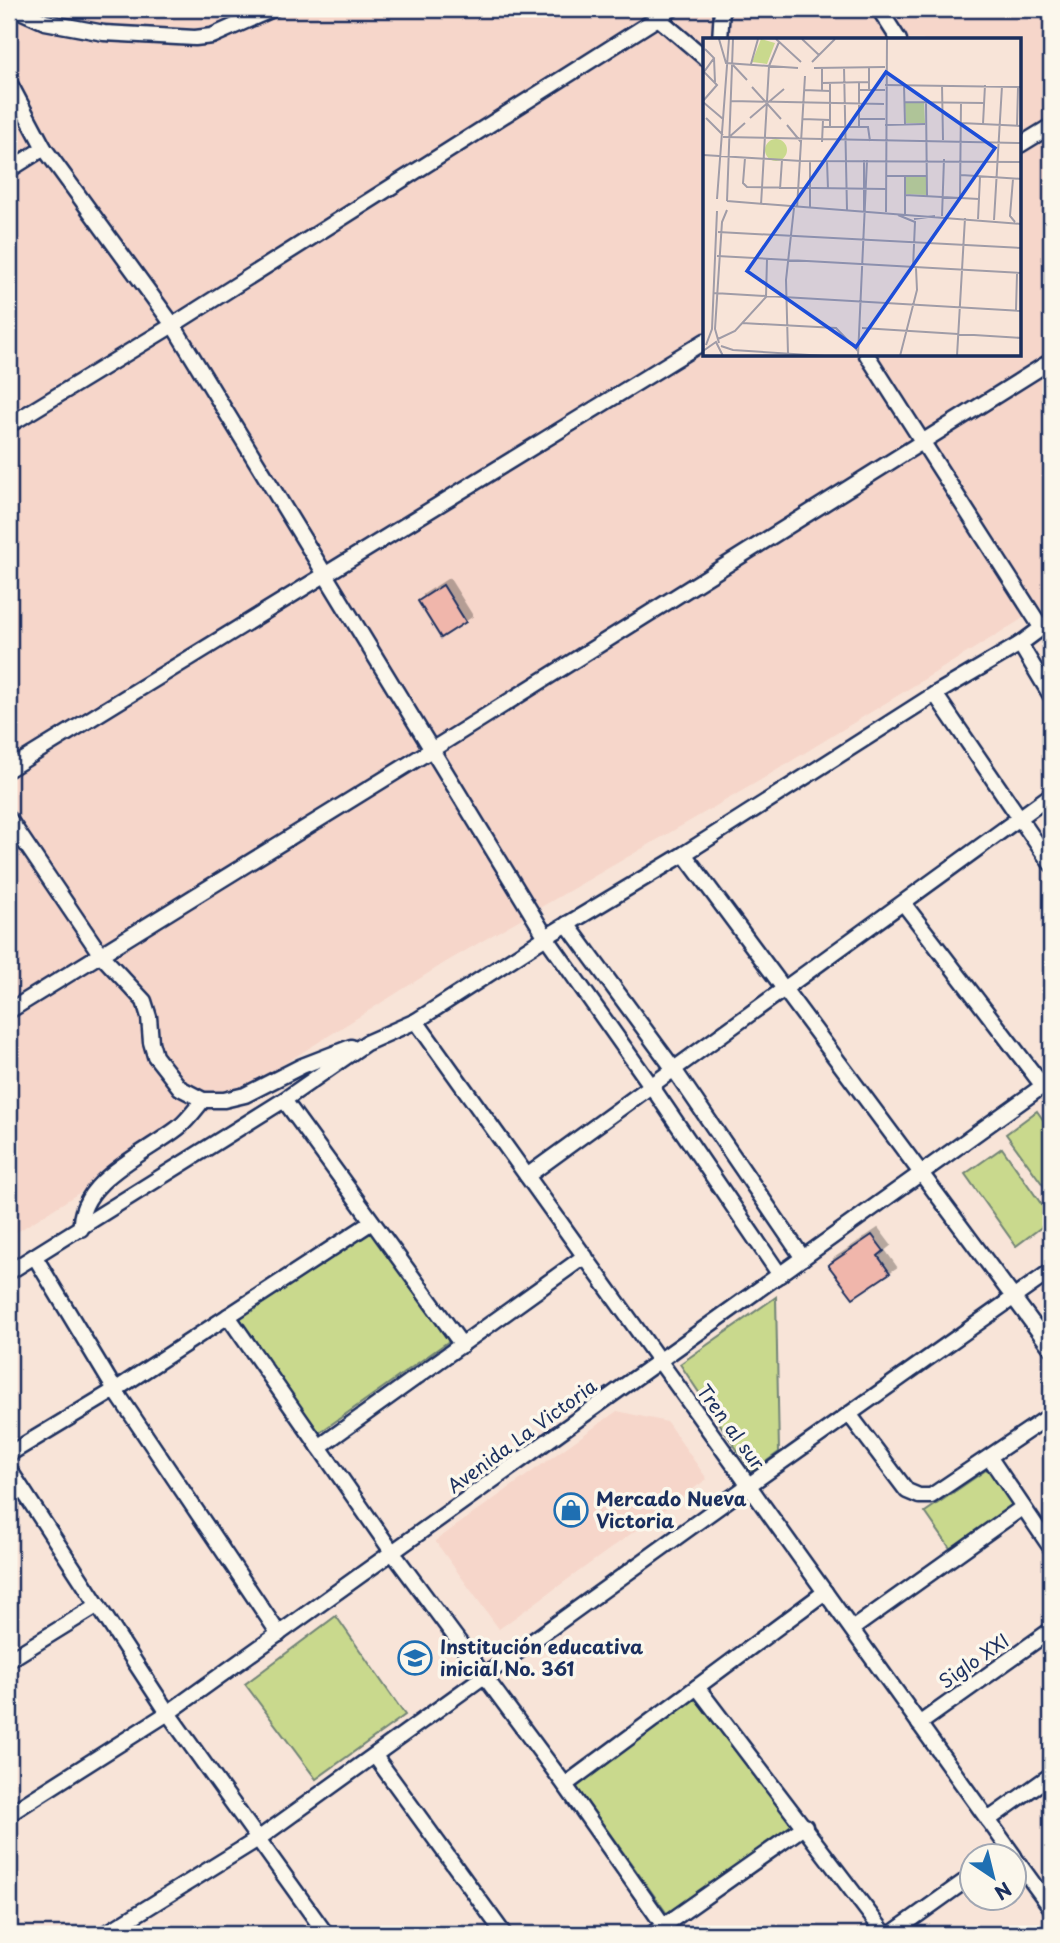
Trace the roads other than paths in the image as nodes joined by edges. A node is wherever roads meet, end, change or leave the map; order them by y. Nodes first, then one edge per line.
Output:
1 (16, 9) edge
2 (273, 9) edge
3 (672, 9) edge
4 (722, 9) edge
5 (880, 9) edge
6 (655, 13) edge
7 (720, 38) edge
8 (898, 38) edge
9 (703, 56) edge
10 (9, 82) edge
11 (1051, 125) edge
12 (1021, 144) edge
13 (44, 148) junction
14 (9, 170) edge
15 (173, 325) junction
16 (703, 342) edge
17 (868, 357) edge
18 (1051, 361) edge
19 (9, 425) edge
20 (922, 442) junction
21 (324, 576) junction
22 (1046, 624) edge
23 (1020, 644) junction
24 (935, 694) junction
25 (1051, 696) edge
26 (433, 749) junction
27 (9, 769) edge
28 (1051, 795) edge
29 (1018, 818) junction
30 (9, 819) edge
31 (684, 855) junction
32 (1051, 864) edge
33 (904, 904) junction
34 (567, 924) junction
35 (546, 937) junction
36 (101, 955) junction
37 (784, 989) junction
38 (9, 1011) edge
39 (416, 1021) junction
40 (366, 1043) junction
41 (673, 1068) junction
42 (1047, 1083) edge
43 (650, 1084) junction
44 (204, 1100) junction
45 (284, 1100) junction
46 (920, 1172) junction
47 (527, 1176) junction
48 (372, 1222) junction
49 (81, 1229) junction
50 (35, 1256) junction
51 (585, 1256) junction
52 (803, 1258) junction
53 (1051, 1271) edge
54 (9, 1272) edge
55 (780, 1275) junction
56 (1015, 1297) junction
57 (228, 1316) junction
58 (462, 1345) junction
59 (1051, 1348) edge
60 (660, 1361) junction
61 (115, 1390) junction
62 (849, 1414) junction
63 (1051, 1415) edge
64 (319, 1447) junction
65 (9, 1454) edge
66 (990, 1458) junction
67 (9, 1469) edge
68 (749, 1485) junction
69 (1023, 1507) junction
70 (1051, 1548) edge
71 (393, 1553) junction
72 (825, 1592) junction
73 (98, 1605) junction
74 (852, 1629) junction
75 (1051, 1630) edge
76 (279, 1634) junction
77 (9, 1660) edge
78 (484, 1677) junction
79 (697, 1687) junction
80 (168, 1713) junction
81 (919, 1724) junction
82 (375, 1756) junction
83 (1051, 1775) edge
84 (565, 1785) junction
85 (9, 1814) edge
86 (988, 1819) junction
87 (805, 1826) junction
88 (258, 1839) junction
89 (1002, 1842) edge
90 (1028, 1878) edge
91 (958, 1885) edge
92 (1051, 1908) edge
93 (658, 1930) edge
94 (105, 1934) edge
95 (326, 1934) edge
96 (505, 1934) edge
97 (885, 1934) edge
98 (891, 1934) edge

1 - 2 street
3 - 6 street
4 - 7 street
5 - 8 street
6 - 9 street
6 - 15 street
10 - 13 street
11 - 12 street
13 - 14 street
13 - 15 street
15 - 19 street
15 - 21 street
16 - 21 street
17 - 20 street
18 - 20 street
20 - 22 street
20 - 26 street
21 - 26 street
21 - 27 street
22 - 23 street
23 - 24 street
23 - 25 street
24 - 29 street
24 - 31 street
26 - 35 street
26 - 36 street
28 - 29 street
29 - 32 street
29 - 33 street
30 - 36 street
31 - 34 street
31 - 37 street
33 - 37 street
33 - 42 street
34 - 35 street
34 - 41 street
35 - 39 street
35 - 43 street
36 - 38 street
36 - 44 street
37 - 41 street
37 - 46 street
39 - 40 street
39 - 47 street, Tren al sur
40 - 44 street
40 - 45 street
41 - 43 street
41 - 52 street
42 - 46 street, Avenida La Victoria
43 - 47 street
43 - 55 street
44 - 49 street
45 - 48 street
45 - 49 street
46 - 52 street, Avenida La Victoria
46 - 56 street
47 - 51 street, Tren al sur
48 - 57 street
48 - 58 street
49 - 50 street
50 - 54 street
50 - 61 street
51 - 58 street
51 - 60 street, Tren al sur
52 - 55 street, Avenida La Victoria
53 - 56 street
55 - 60 street, Avenida La Victoria
56 - 59 street
56 - 62 street
57 - 61 street
57 - 64 street
58 - 64 street
60 - 68 street, Tren al sur
60 - 71 street, Avenida La Victoria
61 - 65 street
61 - 76 street
62 - 66 street
62 - 68 street
63 - 66 street
64 - 71 street
66 - 69 street
67 - 73 street
68 - 72 street, Tren al sur
68 - 78 street
69 - 70 street
69 - 74 street
71 - 76 street, Avenida La Victoria
71 - 78 street
72 - 74 street, Tren al sur
72 - 79 street
73 - 77 street
73 - 80 street
74 - 81 street, Tren al sur
75 - 81 street, Siglo XXI
76 - 80 street, Avenida La Victoria
78 - 82 street
78 - 84 street
79 - 84 street
79 - 87 street
80 - 85 street, Avenida La Victoria
80 - 88 street
81 - 86 street, Tren al sur
82 - 88 street
82 - 96 street
83 - 86 street
84 - 93 street
86 - 89 street, Tren al sur
87 - 93 street
87 - 97 street
88 - 94 street
88 - 95 street
90 - 92 street, Tren al sur
91 - 98 street

